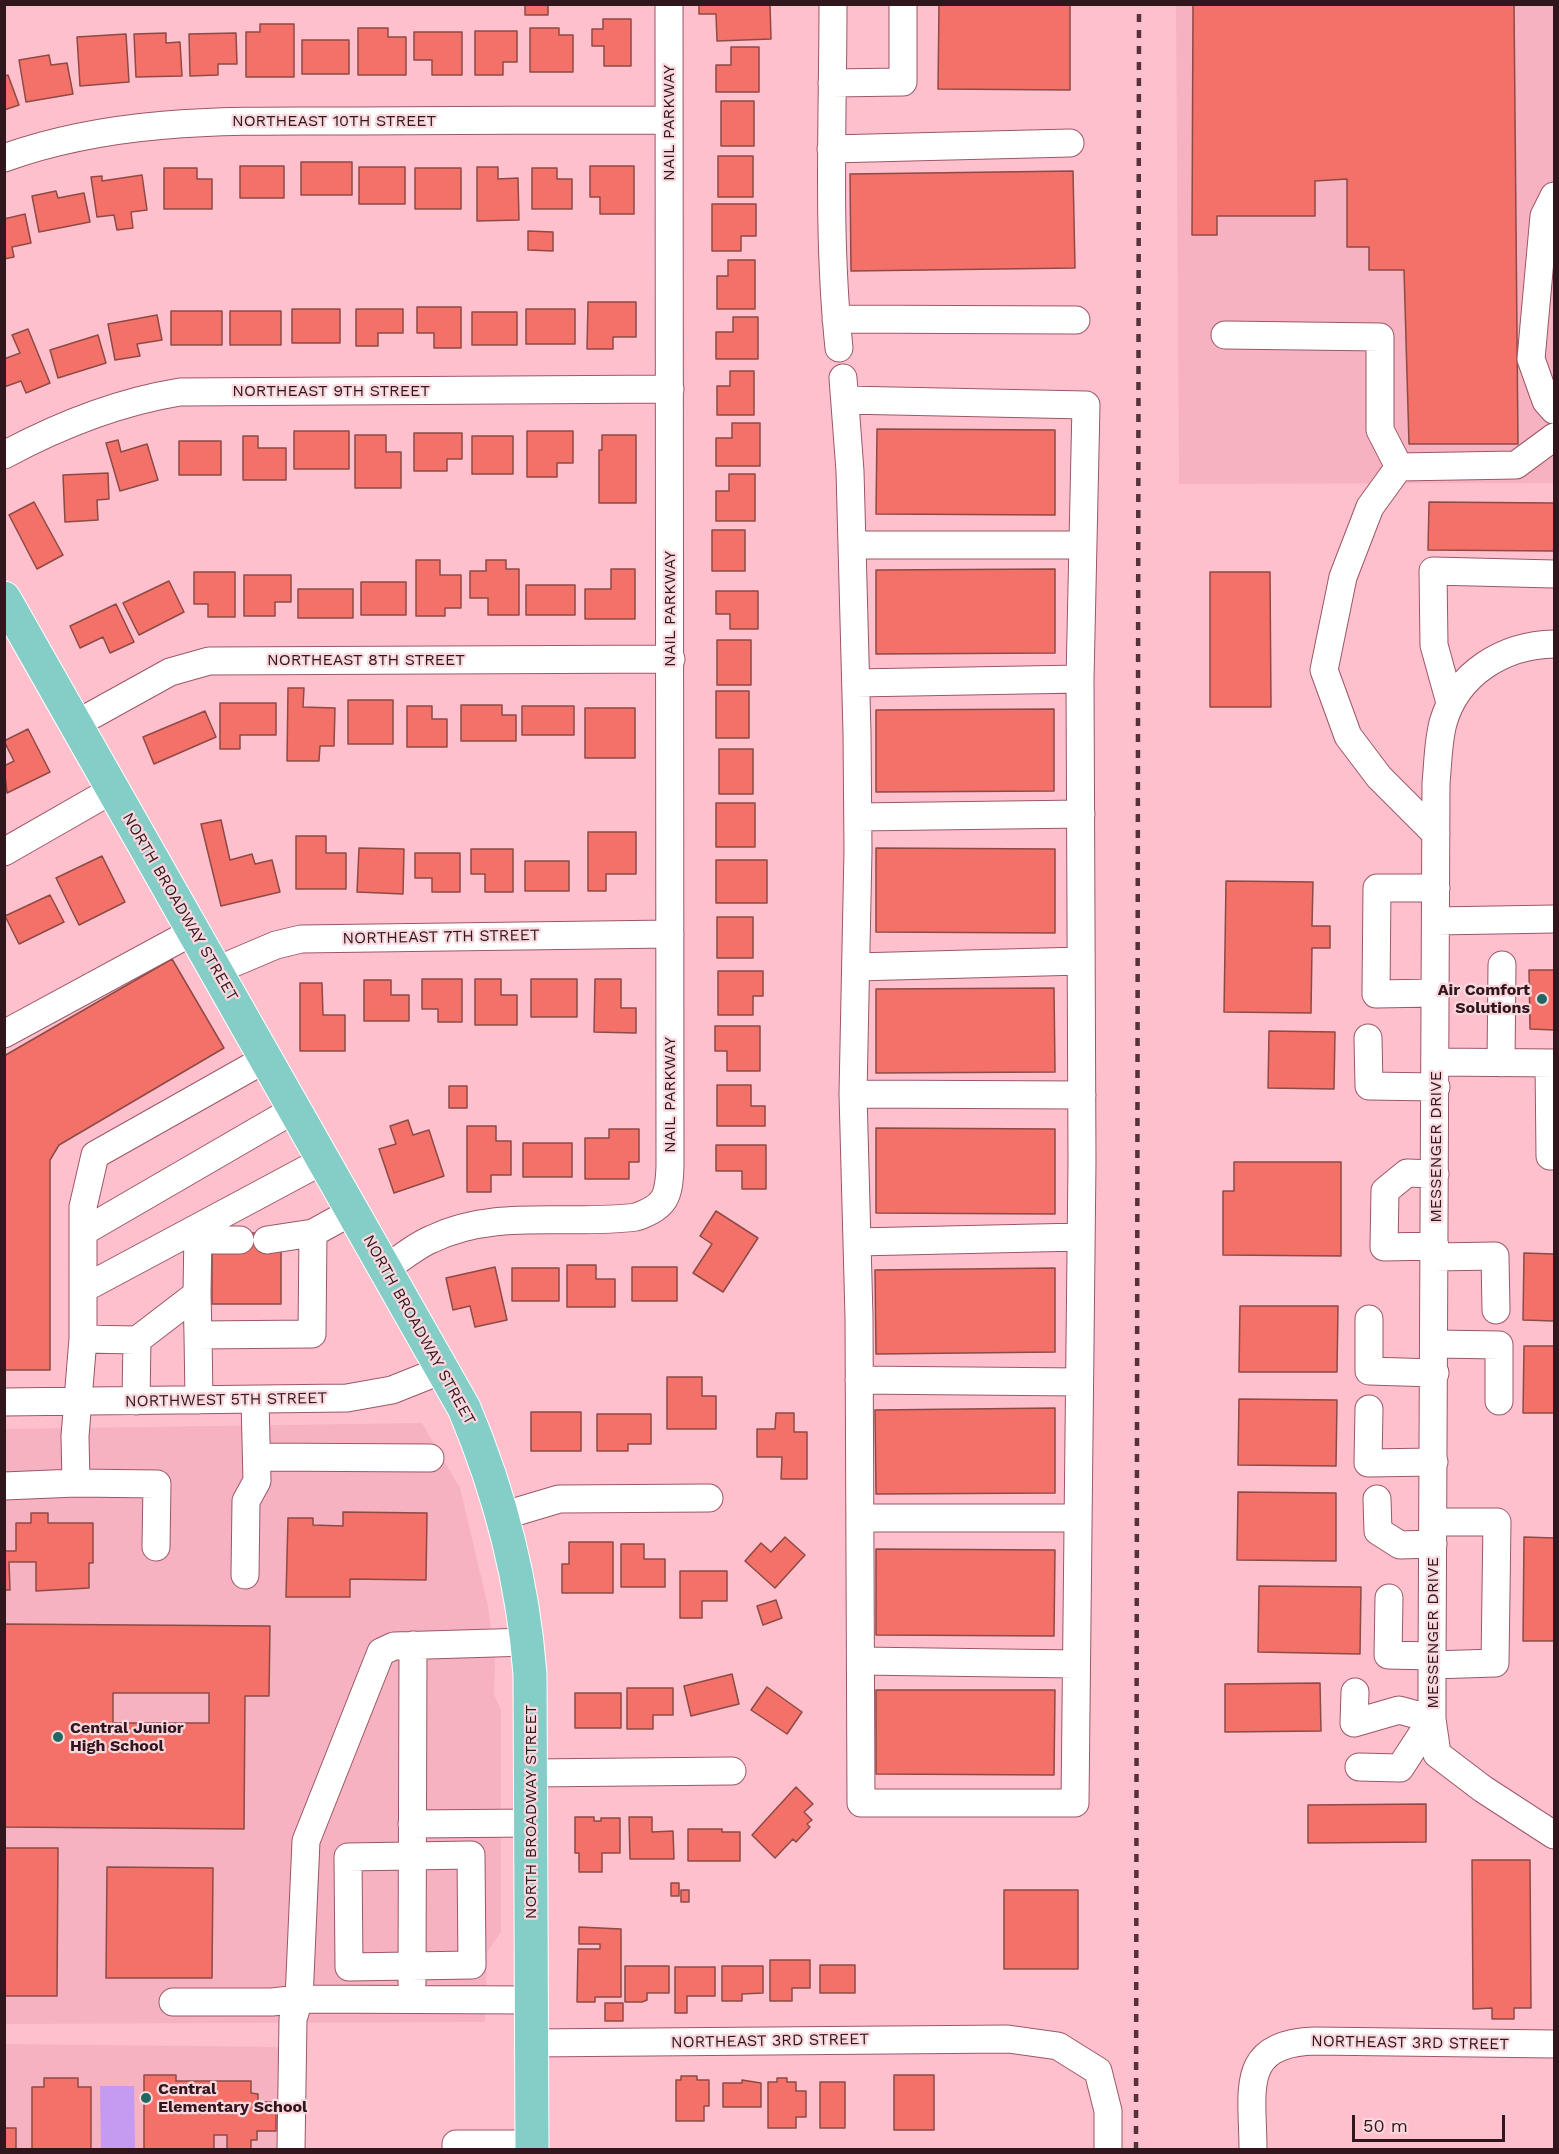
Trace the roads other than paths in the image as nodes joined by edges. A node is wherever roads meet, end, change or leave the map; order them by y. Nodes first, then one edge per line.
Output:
1 (669, 4) edge
2 (833, 4) edge
3 (903, 4) edge
4 (832, 83) junction
5 (668, 120) junction
6 (1070, 143) dead end
7 (831, 149) junction
8 (4, 158) edge
9 (1554, 196) edge
10 (836, 319) junction
11 (1076, 320) dead end
12 (1225, 335) dead end
13 (839, 348) dead end
14 (670, 390) junction
15 (1554, 410) edge
16 (1554, 437) edge
17 (4, 455) edge
18 (1399, 467) junction
19 (853, 545) junction
20 (1083, 545) junction
21 (1554, 574) edge
22 (4, 598) edge
23 (1554, 644) edge
24 (670, 659) junction
25 (1080, 679) junction
26 (856, 683) junction
27 (1450, 703) junction
28 (76, 724) junction
29 (114, 789) junction
30 (1081, 814) junction
31 (858, 817) junction
32 (1436, 834) junction
33 (4, 852) edge
34 (1436, 888) junction
35 (1554, 919) edge
36 (1436, 921) junction
37 (194, 931) junction
38 (670, 934) junction
39 (1082, 962) junction
40 (1502, 965) dead end
41 (856, 967) junction
42 (217, 970) junction
43 (1436, 993) junction
44 (4, 1034) edge
45 (1368, 1038) dead end
46 (267, 1058) junction
47 (1501, 1063) junction
48 (1552, 1063) edge
49 (1436, 1075) junction
50 (853, 1094) junction
51 (1082, 1095) junction
52 (295, 1109) junction
53 (1554, 1156) edge
54 (324, 1160) junction
55 (1436, 1174) junction
56 (353, 1211) junction
57 (83, 1232) junction
58 (313, 1233) junction
59 (198, 1235) junction
60 (1081, 1237) junction
61 (240, 1240) dead end
62 (267, 1240) dead end
63 (857, 1242) junction
64 (1436, 1251) junction
65 (386, 1269) junction
66 (83, 1289) junction
67 (197, 1294) junction
68 (1496, 1310) dead end
69 (1370, 1319) dead end
70 (198, 1335) junction
71 (83, 1339) junction
72 (137, 1340) junction
73 (1435, 1344) junction
74 (442, 1370) junction
75 (1435, 1373) junction
76 (860, 1380) junction
77 (1079, 1382) junction
78 (199, 1400) junction
79 (255, 1400) junction
80 (80, 1401) junction
81 (136, 1401) junction
82 (1499, 1401) dead end
83 (4, 1402) edge
84 (1370, 1409) dead end
85 (256, 1457) junction
86 (430, 1458) dead end
87 (1434, 1462) junction
88 (76, 1483) junction
89 (4, 1486) edge
90 (709, 1498) dead end
91 (1377, 1499) dead end
92 (502, 1516) junction
93 (860, 1518) junction
94 (1078, 1518) junction
95 (1433, 1533) junction
96 (156, 1547) dead end
97 (245, 1575) dead end
98 (1389, 1598) dead end
99 (528, 1642) junction
100 (413, 1645) junction
101 (1432, 1660) junction
102 (861, 1661) junction
103 (1076, 1664) junction
104 (1355, 1692) dead end
105 (1432, 1719) junction
106 (1359, 1767) dead end
107 (732, 1771) dead end
108 (532, 1773) junction
109 (532, 1823) junction
110 (412, 1824) junction
111 (1554, 1835) edge
112 (412, 1856) junction
113 (412, 1966) junction
114 (299, 1999) junction
115 (412, 1999) junction
116 (532, 2000) junction
117 (173, 2002) dead end
118 (531, 2043) junction
119 (1554, 2044) edge
120 (456, 2147) edge
121 (532, 2147) edge
122 (291, 2150) edge
123 (1108, 2150) edge
124 (1253, 2150) edge

1 - 5 street, NAIL PARKWAY
2 - 4 street
3 - 4 street
4 - 7 street
5 - 8 street, NORTHEAST 10TH STREET
5 - 14 street, NAIL PARKWAY
6 - 7 street
7 - 10 street
9 - 15 street
10 - 11 street
10 - 13 street
12 - 18 street
14 - 17 street, NORTHEAST 9TH STREET
14 - 24 street, NAIL PARKWAY
16 - 18 street
18 - 32 street
19 - 20 street
19 - 20 street
19 - 26 street
20 - 25 street
21 - 27 street
22 - 28 main road, NORTH BROADWAY STREET
23 - 27 street, MESSENGER DRIVE
24 - 28 street, NORTHEAST 8TH STREET
24 - 38 street, NAIL PARKWAY
25 - 26 street
25 - 30 street
26 - 31 street
27 - 32 street, MESSENGER DRIVE
28 - 29 main road, NORTH BROADWAY STREET
29 - 33 street
29 - 37 main road, NORTH BROADWAY STREET
30 - 31 street
30 - 39 street
31 - 41 street
32 - 34 street, MESSENGER DRIVE
34 - 36 street, MESSENGER DRIVE
34 - 43 street
35 - 36 street
36 - 43 street, MESSENGER DRIVE
37 - 42 main road, NORTH BROADWAY STREET
37 - 44 street
38 - 42 street, NORTHEAST 7TH STREET
38 - 65 street, NAIL PARKWAY
39 - 41 street
39 - 51 street
40 - 47 street
41 - 50 street
42 - 46 main road, NORTH BROADWAY STREET
43 - 49 street, MESSENGER DRIVE
45 - 49 street
46 - 52 main road, NORTH BROADWAY STREET
46 - 57 street
47 - 48 street
47 - 49 street
48 - 53 street
49 - 55 street, MESSENGER DRIVE
50 - 51 street
50 - 63 street
51 - 60 street
52 - 54 main road, NORTH BROADWAY STREET
52 - 57 street
54 - 56 main road, NORTH BROADWAY STREET
54 - 59 street
55 - 64 street, MESSENGER DRIVE
55 - 64 street
56 - 58 street
56 - 65 main road, NORTH BROADWAY STREET
57 - 66 street
58 - 62 street
58 - 70 street
59 - 61 street
59 - 66 street
59 - 67 street
60 - 63 street
60 - 77 street
63 - 76 street
64 - 68 street
64 - 73 street, MESSENGER DRIVE
65 - 74 main road, NORTH BROADWAY STREET
66 - 71 street
67 - 70 street
67 - 72 street
69 - 75 street
70 - 78 street
71 - 72 street
71 - 80 street
72 - 81 street
73 - 75 street, MESSENGER DRIVE
73 - 82 street
74 - 79 street, NORTHWEST 5TH STREET
74 - 92 main road, NORTH BROADWAY STREET
75 - 87 street, MESSENGER DRIVE
76 - 77 street
76 - 93 street
77 - 94 street
78 - 79 street, NORTHWEST 5TH STREET
78 - 81 street, NORTHWEST 5TH STREET
79 - 85 street
80 - 81 street, NORTHWEST 5TH STREET
80 - 83 street, NORTHWEST 5TH STREET
80 - 88 street
84 - 87 street
85 - 86 street
85 - 97 street
87 - 95 street, MESSENGER DRIVE
88 - 89 street
88 - 96 street
90 - 92 street
91 - 95 street
92 - 99 main road, NORTH BROADWAY STREET
93 - 94 street
93 - 102 street
94 - 103 street
95 - 101 street, MESSENGER DRIVE
95 - 101 street
98 - 101 street
99 - 100 street
99 - 108 main road, NORTH BROADWAY STREET
100 - 110 street
100 - 114 street
101 - 105 street, MESSENGER DRIVE
102 - 103 street
102 - 103 street
104 - 105 street
105 - 106 street
105 - 111 street, MESSENGER DRIVE
107 - 108 street
108 - 109 main road, NORTH BROADWAY STREET
109 - 110 street
109 - 116 main road, NORTH BROADWAY STREET
110 - 112 street
112 - 113 street
112 - 113 street
112 - 113 street
113 - 115 street
114 - 115 street
114 - 117 street
114 - 122 street
115 - 116 street
116 - 118 main road, NORTH BROADWAY STREET
118 - 121 main road, NORTH BROADWAY STREET
118 - 123 street, NORTHEAST 3RD STREET
119 - 124 street, NORTHEAST 3RD STREET
120 - 121 street

